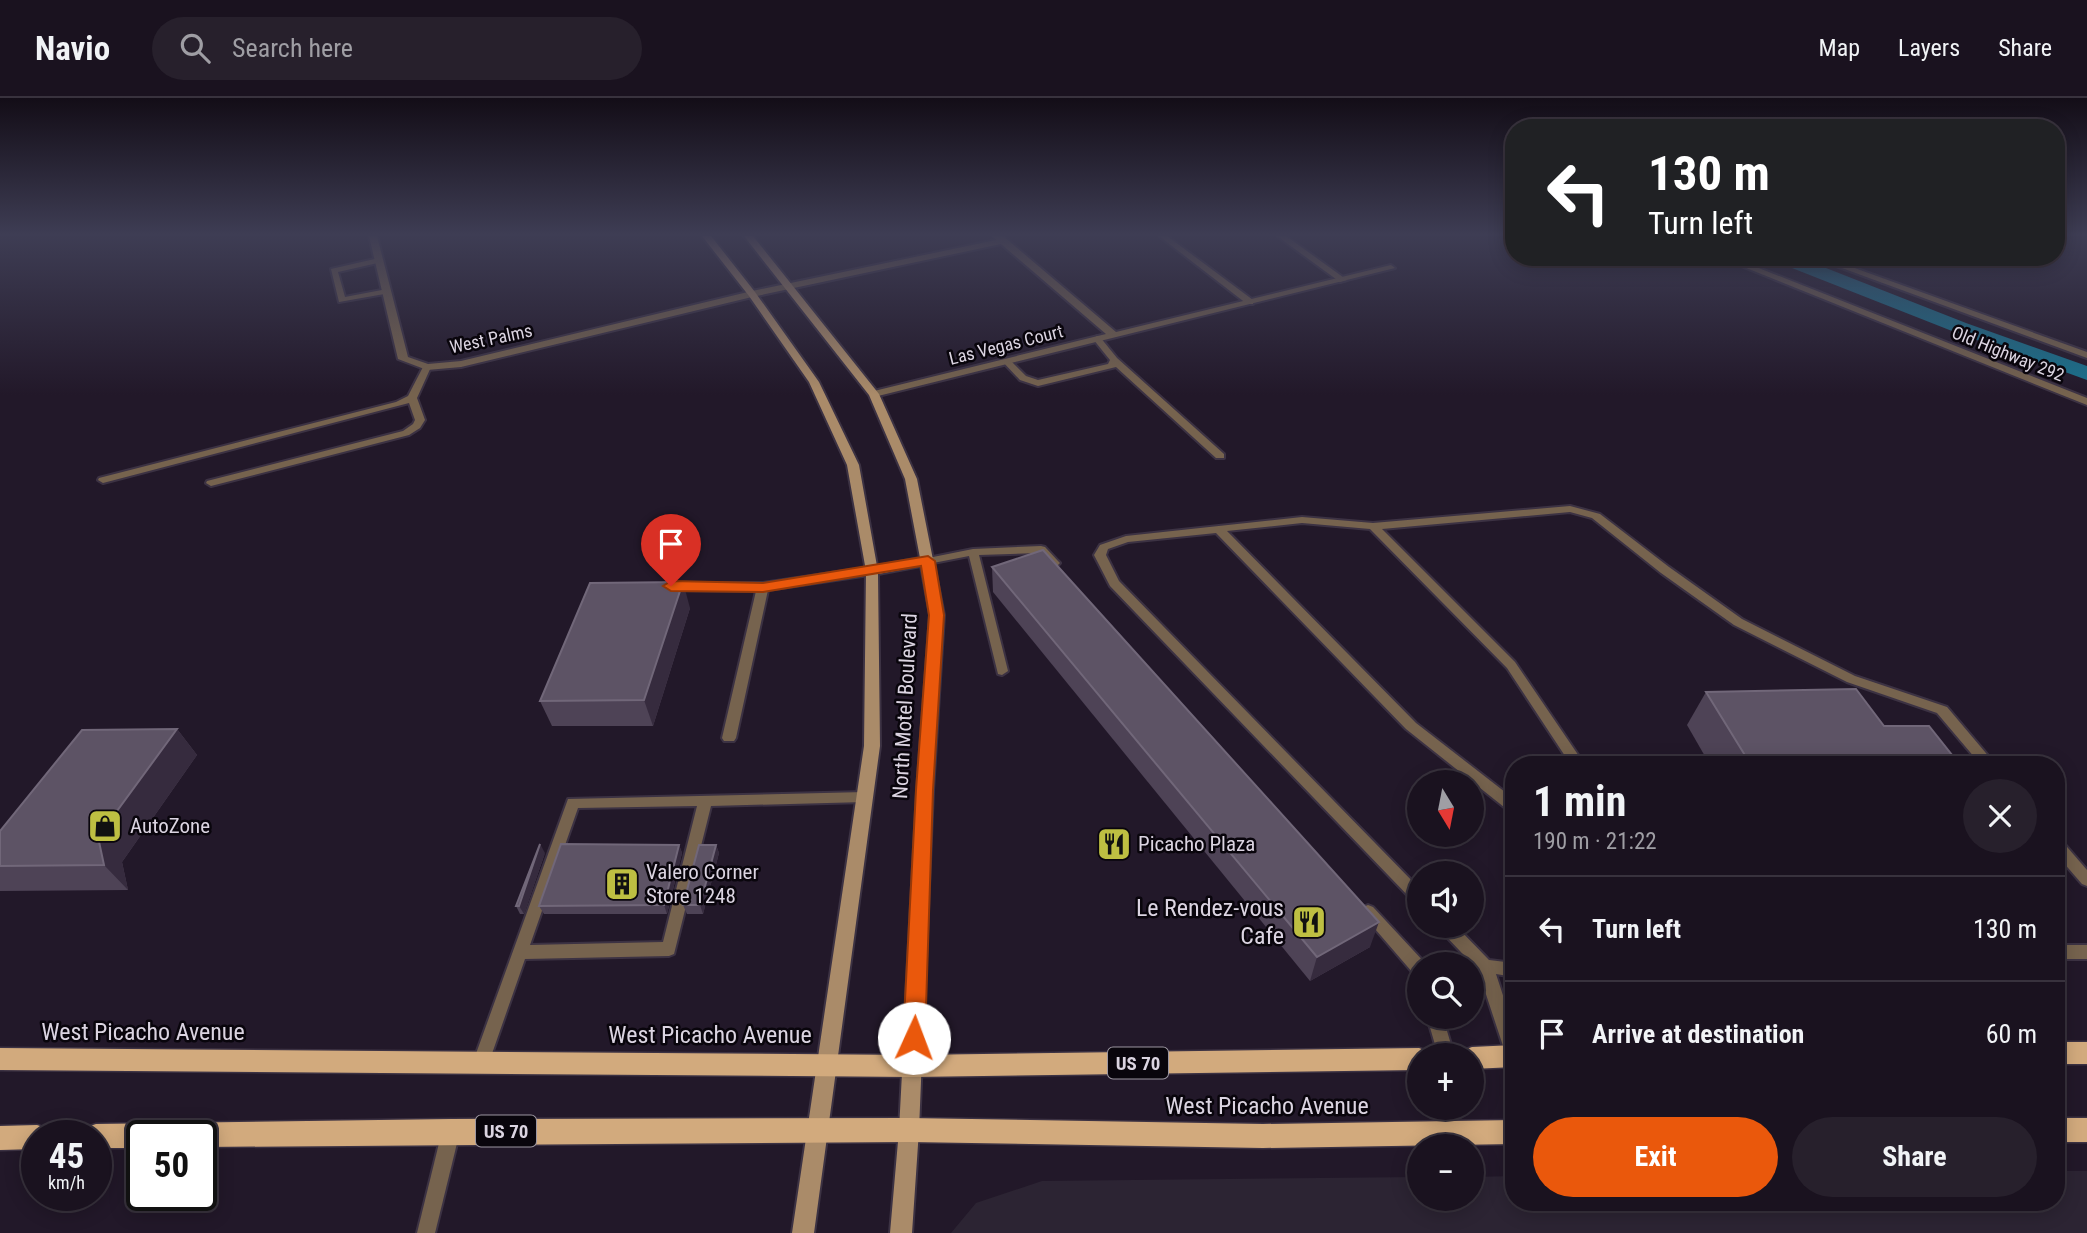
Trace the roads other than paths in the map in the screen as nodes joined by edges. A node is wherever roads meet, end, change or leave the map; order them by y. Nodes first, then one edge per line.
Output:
1 (339, 289) edge
2 (748, 289) edge
3 (776, 289) edge
4 (792, 289) edge
5 (1059, 289) edge
6 (1233, 289) edge
7 (1305, 289) edge
8 (1803, 289) edge
9 (1904, 289) edge
10 (387, 291) joint
11 (752, 294) junction
12 (1250, 302) junction
13 (1113, 335) junction
14 (1097, 339) junction
15 (2087, 355) edge
16 (1114, 360) junction
17 (1006, 361) junction
18 (427, 367) junction
19 (874, 394) junction
20 (412, 398) junction
21 (2087, 402) edge
22 (1220, 456) dead end
23 (103, 480) dead end
24 (211, 484) dead end
25 (1373, 526) junction
26 (1220, 530) junction
27 (973, 552) junction
28 (928, 561) junction
29 (873, 570) junction
30 (1060, 570) edge
31 (660, 586) edge
32 (763, 587) junction
33 (1002, 671) dead end
34 (729, 738) dead end
35 (1572, 756) edge
36 (1981, 756) edge
37 (865, 797) junction
38 (705, 800) junction
39 (1505, 800) edge
40 (2065, 854) edge
41 (2087, 880) edge
42 (1407, 886) edge
43 (1355, 897) edge
44 (1458, 938) edge
45 (520, 952) junction
46 (2065, 952) edge
47 (2087, 952) edge
48 (1407, 955) edge
49 (1485, 966) junction
50 (1505, 969) edge
51 (1505, 1028) edge
52 (2065, 1053) edge
53 (2087, 1053) edge
54 (1505, 1056) edge
55 (1484, 1057) edge
56 (0, 1059) edge
57 (1407, 1059) edge
58 (481, 1062) junction
59 (828, 1063) junction
60 (913, 1066) junction
61 (909, 1130) junction
62 (2065, 1130) edge
63 (2087, 1130) edge
64 (451, 1131) junction
65 (817, 1132) junction
66 (1505, 1132) edge
67 (112, 1136) edge
68 (21, 1137) edge
69 (0, 1138) edge
70 (426, 1233) edge
71 (803, 1233) edge
72 (901, 1233) edge

1 - 10 lane
2 - 11 main road, North Motel Boulevard
3 - 11 street, West Palms
4 - 19 main road, North Motel Boulevard
5 - 13 street
6 - 12 lane
7 - 12 street, Las Vegas Court
8 - 21 street, Old Highway 292
9 - 15 lane
10 - 18 street, West Palms
11 - 18 street, West Palms
11 - 29 main road, North Motel Boulevard
12 - 13 street, Las Vegas Court
13 - 14 street, Las Vegas Court
14 - 16 lane
14 - 17 street, Las Vegas Court
16 - 17 lane
16 - 22 lane
17 - 19 street, Las Vegas Court
18 - 20 lane
19 - 28 main road, North Motel Boulevard
20 - 23 lane
20 - 24 lane
25 - 26 lane
25 - 35 lane
25 - 36 lane
26 - 39 lane
26 - 42 lane
27 - 28 lane
27 - 30 lane
27 - 33 lane
28 - 29 main road
28 - 60 main road, North Motel Boulevard
29 - 32 lane
29 - 37 main road, North Motel Boulevard
31 - 32 lane
32 - 34 lane
37 - 38 lane
37 - 59 main road, North Motel Boulevard
38 - 45 lane
38 - 45 lane
40 - 41 lane
43 - 48 lane
44 - 49 lane
45 - 58 lane
46 - 47 lane
49 - 50 lane
49 - 51 lane
52 - 53 main road
54 - 55 main road
56 - 58 main road, West Picacho Avenue / US 70
57 - 60 main road, West Picacho Avenue / US 70
58 - 59 main road, West Picacho Avenue / US 70
59 - 60 main road, West Picacho Avenue / US 70
59 - 65 main road, North Motel Boulevard
60 - 61 main road, North Motel Boulevard
61 - 65 main road, West Picacho Avenue / US 70
61 - 66 main road, West Picacho Avenue / US 70
61 - 72 main road, North Motel Boulevard
62 - 63 main road
64 - 65 main road, West Picacho Avenue / US 70
64 - 67 main road, West Picacho Avenue / US 70
64 - 70 lane
65 - 71 main road, North Motel Boulevard
68 - 69 main road

